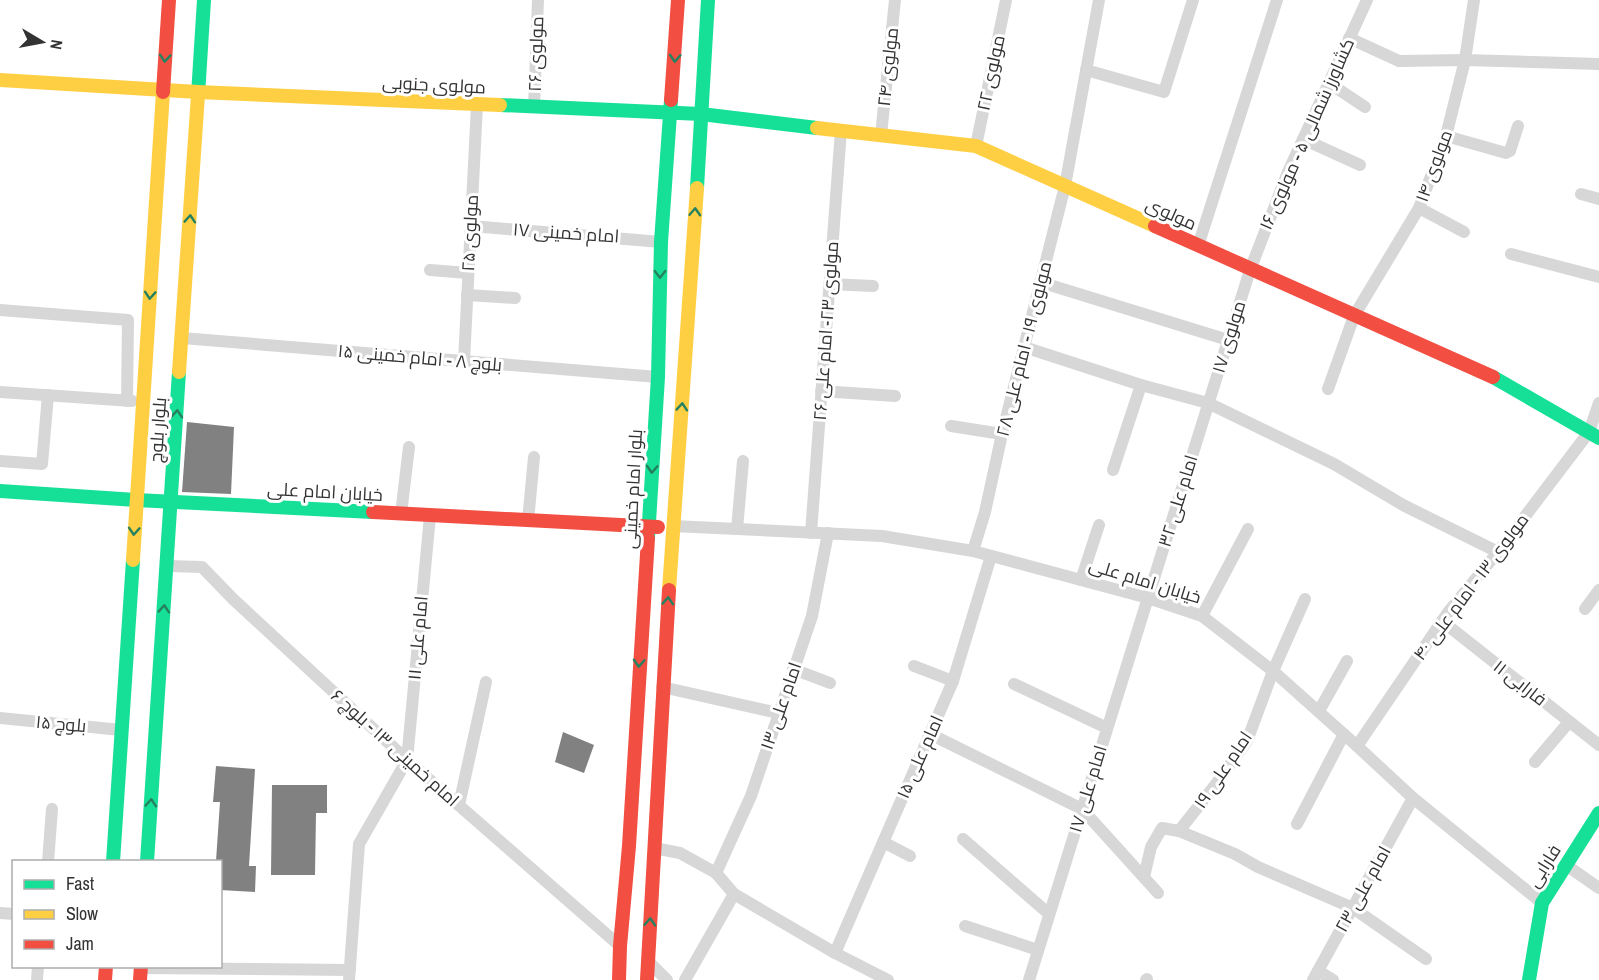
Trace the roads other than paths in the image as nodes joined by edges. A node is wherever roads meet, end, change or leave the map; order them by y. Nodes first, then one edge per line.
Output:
1 (168, 0) edge
2 (204, 0) edge
3 (538, 0) edge
4 (678, 0) edge
5 (708, 0) edge
6 (895, 0) edge
7 (1006, 0) edge
8 (1099, 0) edge
9 (1193, 0) edge
10 (1277, 0) edge
11 (1367, 0) edge
12 (1474, 0) edge
13 (1349, 38) junction
14 (1465, 60) junction
15 (1599, 64) edge
16 (1086, 70) junction
17 (0, 80) edge
18 (1329, 83) junction
19 (163, 90) junction
20 (198, 92) junction
21 (477, 105) junction
22 (534, 107) junction
23 (1365, 107) dead end
24 (669, 113) junction
25 (701, 114) junction
26 (1518, 126) dead end
27 (841, 130) junction
28 (881, 135) junction
29 (1446, 136) junction
30 (1303, 139) junction
31 (976, 146) junction
32 (1360, 165) dead end
33 (1065, 186) junction
34 (1581, 194) dead end
35 (1599, 199) edge
36 (1419, 208) junction
37 (471, 226) junction
38 (1464, 232) dead end
39 (661, 242) junction
40 (1198, 246) junction
41 (1511, 254) dead end
42 (430, 270) dead end
43 (1250, 270) junction
44 (468, 273) junction
45 (1599, 277) edge
46 (1040, 282) junction
47 (829, 284) junction
48 (873, 286) dead end
49 (467, 295) junction
50 (515, 298) dead end
51 (0, 310) edge
52 (1354, 316) junction
53 (182, 339) junction
54 (1228, 340) junction
55 (1024, 347) junction
56 (464, 361) junction
57 (658, 377) junction
58 (1141, 385) junction
59 (1328, 388) dead end
60 (821, 391) junction
61 (0, 392) edge
62 (48, 395) junction
63 (895, 396) dead end
64 (127, 401) junction
65 (143, 402) junction
66 (1599, 403) edge
67 (1208, 404) junction
68 (951, 426) dead end
69 (1002, 434) junction
70 (1594, 435) edge
71 (409, 447) dead end
72 (534, 457) dead end
73 (0, 460) edge
74 (743, 461) dead end
75 (1113, 470) dead end
76 (0, 490) edge
77 (136, 500) junction
78 (171, 502) junction
79 (400, 514) junction
80 (430, 516) junction
81 (528, 521) junction
82 (1099, 525) dead end
83 (673, 526) junction
84 (649, 528) junction
85 (737, 529) junction
86 (1248, 529) dead end
87 (811, 533) junction
88 (828, 533) junction
89 (973, 551) junction
90 (1498, 552) junction
91 (992, 556) junction
92 (167, 566) junction
93 (1081, 580) junction
94 (1599, 590) edge
95 (1148, 598) junction
96 (1305, 599) dead end
97 (1585, 609) dead end
98 (1202, 616) junction
99 (1442, 621) junction
100 (1347, 661) dead end
101 (914, 666) dead end
102 (793, 669) junction
103 (1273, 671) junction
104 (953, 681) junction
105 (486, 682) dead end
106 (830, 683) dead end
107 (1014, 684) dead end
108 (662, 687) junction
109 (1319, 711) junction
110 (778, 713) junction
111 (0, 718) edge
112 (1569, 722) junction
113 (1107, 728) junction
114 (122, 730) junction
115 (930, 734) junction
116 (1344, 734) junction
117 (1357, 746) junction
118 (1599, 746) edge
119 (407, 759) junction
120 (1535, 762) dead end
121 (1413, 798) junction
122 (459, 805) junction
123 (52, 809) dead end
124 (1082, 809) junction
125 (1599, 813) edge
126 (1297, 824) dead end
127 (1179, 831) junction
128 (963, 839) dead end
129 (883, 842) junction
130 (654, 848) junction
131 (910, 856) dead end
132 (48, 860) edge
133 (113, 860) edge
134 (147, 860) edge
135 (1566, 865) junction
136 (716, 873) junction
137 (1144, 877) junction
138 (1599, 888) edge
139 (1158, 893) dead end
140 (734, 894) junction
141 (1542, 903) junction
142 (1353, 908) junction
143 (1050, 914) junction
144 (965, 926) dead end
145 (620, 946) junction
146 (1038, 950) junction
147 (835, 953) junction
148 (1426, 959) dead end
149 (648, 961) junction
150 (140, 971) edge
151 (349, 975) edge
152 (1316, 976) edge
153 (619, 980) edge
154 (647, 980) edge
155 (667, 980) edge
156 (685, 980) edge
157 (888, 980) edge
158 (1029, 980) edge
159 (1333, 980) edge
160 (1529, 980) edge

1 -> 19 main road, بلوار بلوچ
2 - 20 main road, بلوار بلوچ
3 - 22 street, مولوی ۲۶
4 -> 24 main road, بلوار امام خمینی
5 - 25 main road
6 - 28 street, مولوی ۲۴
7 - 31 street, مولوی ۲۲
8 - 16 street, مولوی ۱۹ - امام علی ۲۸
9 - 16 street
10 - 40 street
11 - 13 street, کشاورز شمالی ۵ - مولوی ۱۶
12 - 14 street, مولوی ۱۴
13 - 14 street
13 - 18 street, کشاورز شمالی ۵ - مولوی ۱۶
14 - 15 street
14 - 29 street, مولوی ۱۴
16 - 33 street, مولوی ۱۹ - امام علی ۲۸
17 - 19 main road, مولوی جنوبی
18 - 23 street
18 - 30 street, کشاورز شمالی ۵ - مولوی ۱۶
19 - 20 main road, مولوی جنوبی
19 -> 65 main road, بلوار بلوچ
20 - 21 main road, مولوی جنوبی
53 -> 20 main road, بلوار بلوچ
21 - 22 main road, مولوی جنوبی
21 - 37 street, مولوی ۲۵
22 - 24 main road, مولوی جنوبی
24 - 25 main road, مولوی جنوبی
24 - 39 main road, بلوار امام خمینی
25 - 27 main road, مولوی
83 -> 25 main road
26 - 29 street
27 - 28 main road, مولوی
27 - 47 street, مولوی ۲۳- امام علی ۲۶
28 - 31 main road, مولوی
29 - 36 street, مولوی ۱۴
30 - 32 street
30 - 43 street, کشاورز شمالی ۵ - مولوی ۱۶
31 - 33 main road, مولوی
33 - 40 main road, مولوی
33 - 46 street, مولوی ۱۹ - امام علی ۲۸
34 - 35 street
36 - 38 street
36 - 52 street, مولوی ۱۴
37 - 39 street, امام خمینی ۱۷
37 - 44 street, مولوی ۲۵
39 -> 57 main road, بلوار امام خمینی
40 - 43 main road, مولوی
41 - 45 street
42 - 44 street
43 - 52 main road, مولوی
43 - 54 street, مولوی ۱۷
44 - 49 street, مولوی ۲۵
46 - 54 street
46 - 55 street, مولوی ۱۹ - امام علی ۲۸
47 - 48 street
47 - 60 street, مولوی ۲۳- امام علی ۲۶
49 - 50 street
49 - 56 street, مولوی ۲۵
51 - 64 street
52 - 59 street, مولوی ۱۴
52 - 70 main road, مولوی
53 - 56 street, بلوچ ۸ - امام خمینی ۱۵
78 -> 53 main road, بلوار بلوچ
54 - 67 street, مولوی ۱۷
55 - 58 street
55 - 69 street, مولوی ۱۹ - امام علی ۲۸
56 - 57 street, بلوچ ۸ - امام خمینی ۱۵
57 -> 84 main road, بلوار امام خمینی
58 - 67 street
58 - 75 street
60 - 63 street
60 - 87 street, مولوی ۲۳- امام علی ۲۶
61 - 62 street
62 - 64 street
62 - 73 street
64 - 65 street
65 - 77 main road, بلوار بلوچ
66 - 70 street, مولوی ۱۳ - امام علی ۴۰
67 - 90 street
67 - 95 street, امام علی ۳۲
68 - 69 street
69 - 89 street, مولوی ۱۹ - امام علی ۲۸
70 - 90 street, مولوی ۱۳ - امام علی ۴۰
71 - 79 street
72 - 81 street
74 - 85 street
76 - 77 main road, خیابان امام علی
77 - 78 main road, خیابان امام علی
77 -> 114 main road, بلوار بلوچ
78 - 79 main road, خیابان امام علی
78 - 92 main road, بلوار بلوچ
79 - 80 main road, خیابان امام علی
80 - 81 main road, خیابان امام علی
80 - 119 street, امام علی ۱۱
81 - 84 main road, خیابان امام علی
82 - 93 street
83 - 84 main road, خیابان امام علی
83 - 85 street, خیابان امام علی
108 -> 83 main road
84 -> 145 main road, بلوار امام خمینی
85 - 87 street, خیابان امام علی
86 - 98 street
87 - 88 street, خیابان امام علی
88 - 89 street, خیابان امام علی
88 - 102 street, امام علی ۱۳
89 - 91 street, خیابان امام علی
90 - 99 street, مولوی ۱۳ - امام علی ۴۰
91 - 93 street, خیابان امام علی
91 - 104 street, امام علی ۱۵
92 - 119 street, امام خمینی ۱۳ - بلوچ ۶
134 -> 92 main road, بلوار بلوچ
93 - 95 street, خیابان امام علی
94 - 97 street
95 - 98 street, خیابان امام علی
95 - 113 street, امام علی ۱۷
96 - 103 street, امام علی ۱۹
98 - 103 street, خیابان امام علی
99 - 112 street, فارابی ۱۱
99 - 117 street, مولوی ۱۳ - امام علی ۴۰
100 - 109 street
101 - 104 street
102 - 106 street
102 - 110 street, امام علی ۱۳
103 - 109 street, خیابان امام علی
103 - 127 street, امام علی ۱۹
104 - 115 street, امام علی ۱۵
105 - 122 street
107 - 113 street
108 - 110 street
108 - 130 main road
109 - 116 street, خیابان امام علی
110 - 136 street, امام علی ۱۳
111 - 114 street, بلوچ ۱۵
112 - 118 street, فارابی ۱۱
112 - 120 street
113 - 124 street, امام علی ۱۷
114 - 133 main road, بلوار بلوچ
115 - 124 street
115 - 129 street, امام علی ۱۵
116 - 117 street, خیابان امام علی
116 - 126 street
117 - 121 street, خیابان امام علی
119 - 122 street, امام خمینی ۱۳ - بلوچ ۶
119 - 151 street
121 - 141 street, خیابان امام علی
121 - 142 street, امام علی ۲۳
122 - 145 street, امام خمینی ۱۳ - بلوچ ۶
123 - 132 street
124 - 137 street
124 - 143 street, امام علی ۱۷
125 - 135 main road, فارابی
127 - 137 street
127 - 142 street
128 - 143 street
129 - 131 street
129 - 147 street, امام علی ۱۵
130 - 136 street
149 -> 130 main road
135 - 138 street
135 - 141 main road, فارابی
136 - 140 street
137 - 139 street
140 - 147 street
140 - 156 street
141 - 160 main road, فارابی
142 - 148 street
142 - 152 street, امام علی ۲۳
143 - 146 street, امام علی ۱۷
144 - 146 street
145 - 153 main road, بلوار امام خمینی
146 - 158 street, امام علی ۱۷
147 - 157 street
149 - 154 main road
149 - 155 street
150 - 151 street
152 - 159 street

